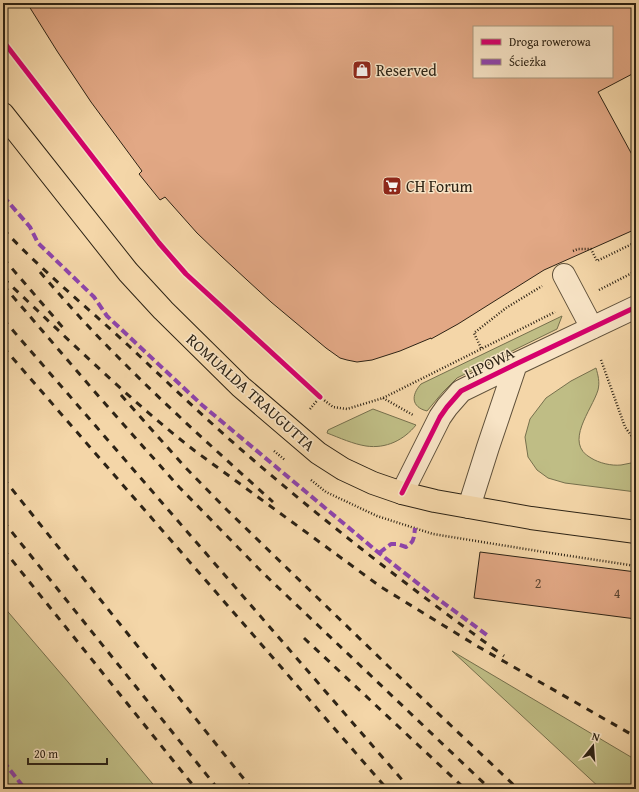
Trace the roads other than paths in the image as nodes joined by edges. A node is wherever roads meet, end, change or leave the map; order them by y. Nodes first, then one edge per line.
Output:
1 (3, 114) edge
2 (564, 275) dead end
3 (636, 307) edge
4 (592, 328) junction
5 (516, 364) junction
6 (402, 493) junction
7 (469, 507) junction
8 (636, 532) edge

1 - 6 main road, ROMUALDA TRAUGUTTA
2 - 4 street
3 - 4 street, LIPOWA
4 - 5 street, LIPOWA
5 - 6 street, LIPOWA
5 - 7 street, LIPOWA
6 - 7 main road, ROMUALDA TRAUGUTTA
7 - 8 main road, ROMUALDA TRAUGUTTA

